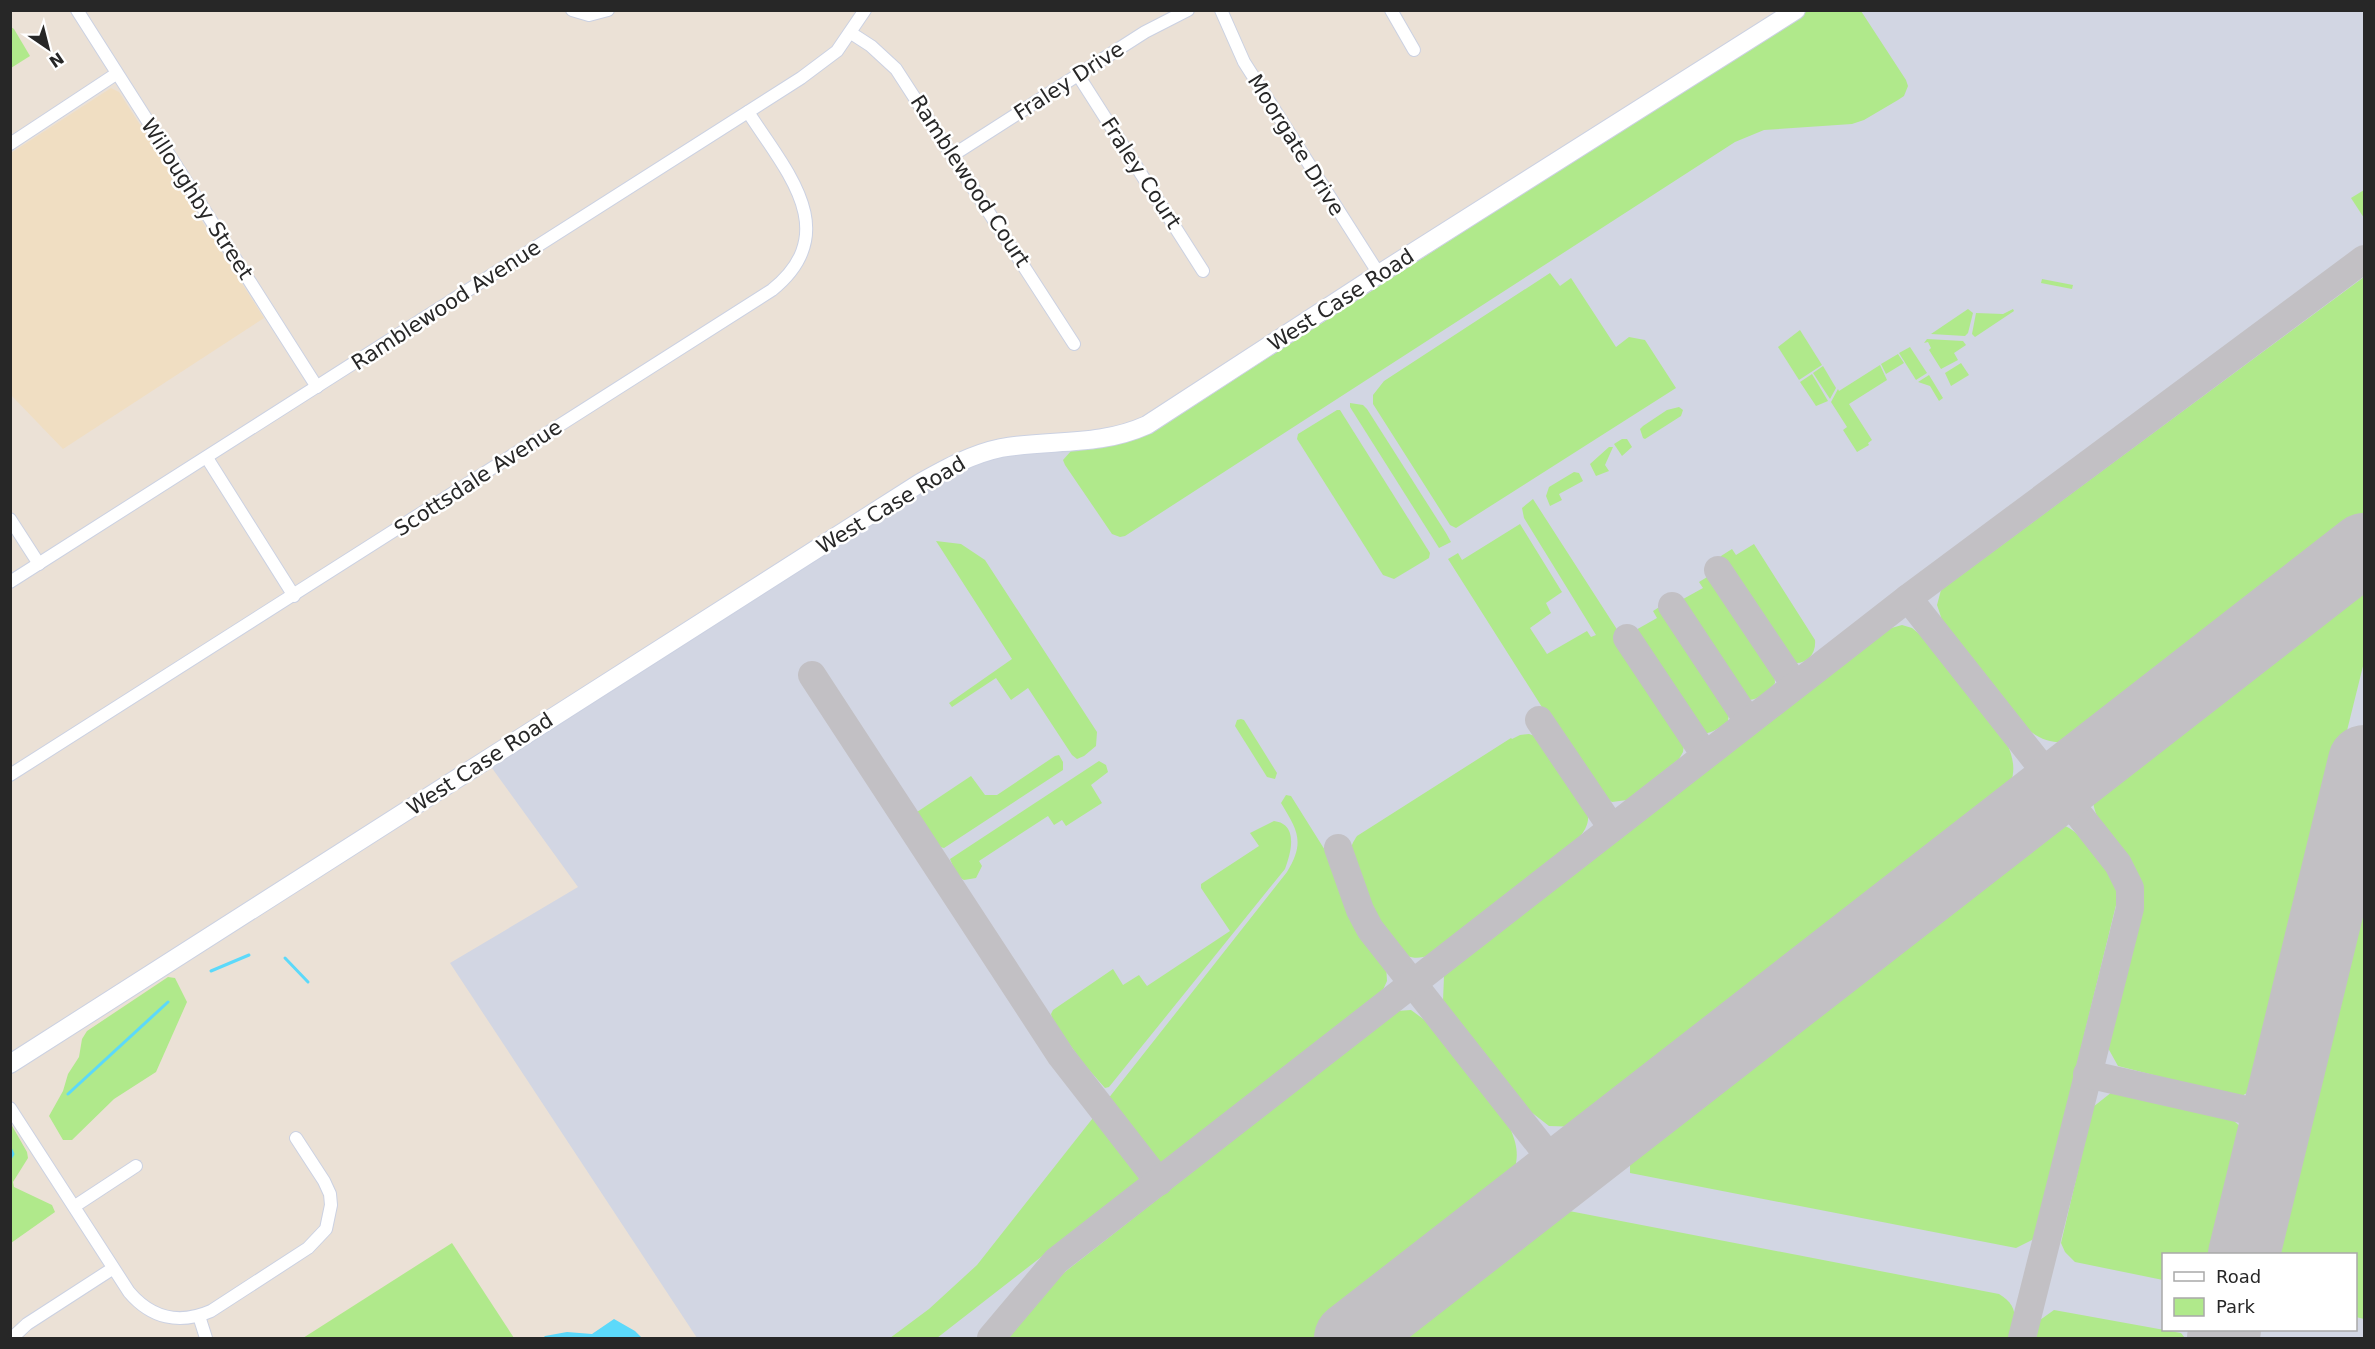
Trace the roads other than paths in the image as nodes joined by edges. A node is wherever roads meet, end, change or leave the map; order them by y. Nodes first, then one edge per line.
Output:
1 (77, 10) edge
2 (608, 10) edge
3 (865, 10) edge
4 (1188, 10) edge
5 (1221, 10) edge
6 (1391, 10) edge
7 (1796, 10) edge
8 (576, 12) edge
9 (851, 33) junction
10 (1414, 50) dead end
11 (116, 74) junction
12 (1078, 75) junction
13 (748, 112) junction
14 (10, 144) edge
15 (953, 155) junction
16 (1203, 271) dead end
17 (1379, 274) junction
18 (1074, 344) dead end
19 (317, 387) junction
20 (207, 458) junction
21 (10, 519) edge
22 (39, 564) junction
23 (10, 582) edge
24 (294, 596) junction
25 (10, 775) edge
26 (10, 1064) edge
27 (10, 1108) edge
28 (296, 1138) dead end
29 (136, 1166) dead end
30 (75, 1206) junction
31 (112, 1269) junction
32 (199, 1316) junction
33 (12, 1338) edge
34 (206, 1338) edge

1 - 11 street, Willoughby Street
2 - 8 street
3 - 9 street, Ramblewood Avenue
4 - 12 street, Fraley Drive
5 - 17 street, Moorgate Drive
6 - 10 street
7 - 17 main road, West Case Road
9 - 13 street, Ramblewood Avenue
9 - 15 street, Ramblewood Court
11 - 14 street
11 - 19 street, Willoughby Street
12 - 15 street, Fraley Drive
12 - 16 street, Fraley Court
13 - 19 street, Ramblewood Avenue
13 - 24 street, Scottsdale Avenue
15 - 18 street, Ramblewood Court
17 - 26 main road, West Case Road
19 - 20 street, Ramblewood Avenue
20 - 22 street, Ramblewood Avenue
20 - 24 street
21 - 22 street
22 - 23 street, Ramblewood Avenue
24 - 25 street, Scottsdale Avenue
27 - 30 street
28 - 32 street
29 - 30 street
30 - 31 street
31 - 32 street
31 - 33 street
32 - 34 street

